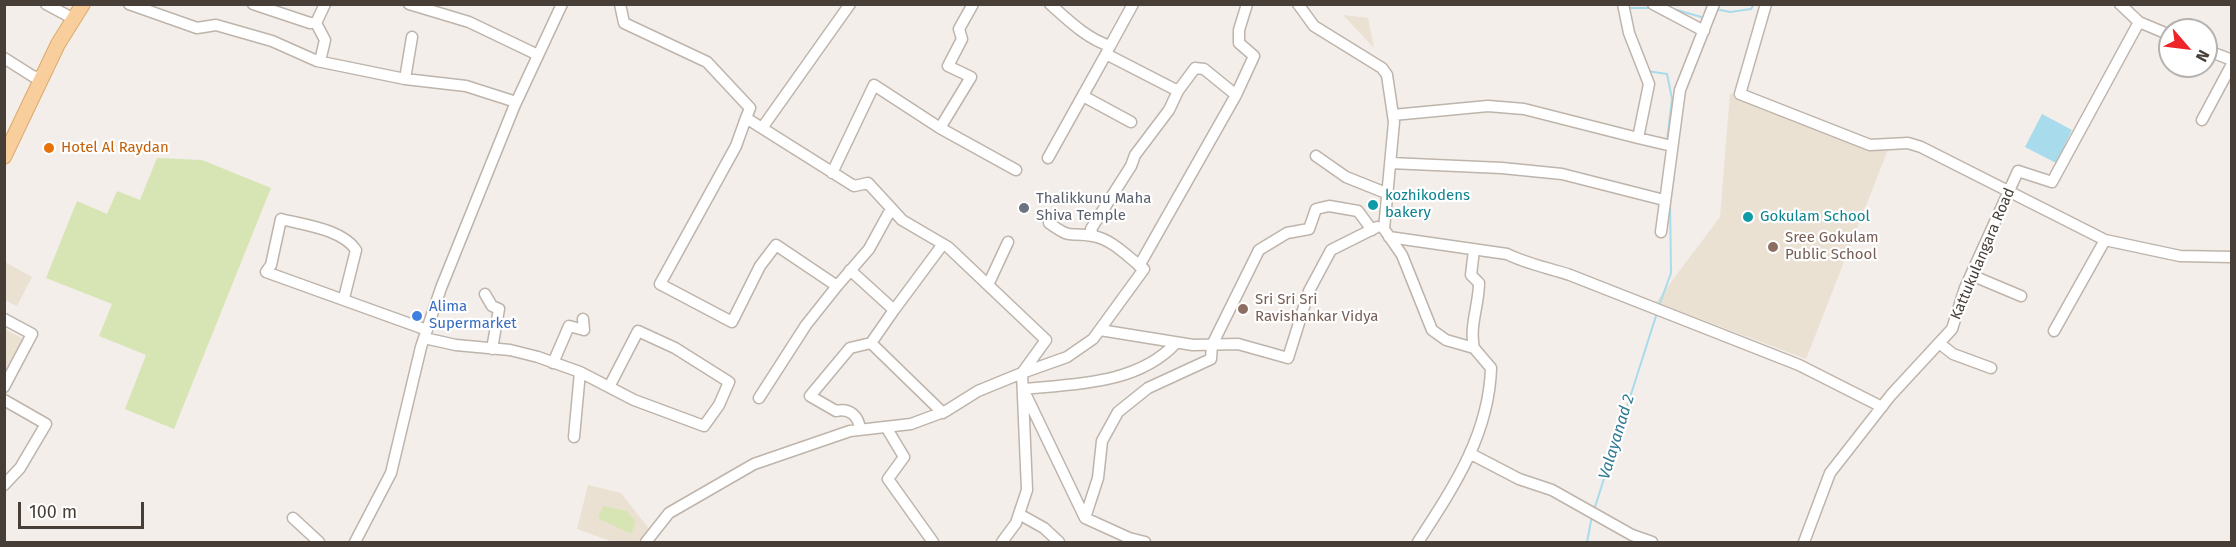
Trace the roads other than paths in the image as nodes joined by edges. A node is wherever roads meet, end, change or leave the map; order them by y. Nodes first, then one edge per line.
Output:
1 (46, 4) edge
2 (83, 4) edge
3 (129, 4) edge
4 (253, 4) edge
5 (325, 4) edge
6 (409, 4) edge
7 (562, 4) edge
8 (620, 4) edge
9 (850, 4) edge
10 (973, 4) edge
11 (1050, 4) edge
12 (1133, 4) edge
13 (1247, 4) edge
14 (1299, 4) edge
15 (1623, 4) edge
16 (1653, 4) edge
17 (1714, 4) edge
18 (1766, 4) edge
19 (2120, 4) edge
20 (74, 19) junction
21 (2139, 22) junction
22 (316, 23) junction
23 (2158, 30) edge
24 (1704, 31) junction
25 (412, 37) dead end
26 (1108, 50) junction
27 (538, 55) junction
28 (2218, 56) edge
29 (4, 58) edge
30 (320, 61) junction
31 (2232, 62) edge
32 (43, 76) junction
33 (405, 79) junction
34 (1178, 91) junction
35 (1236, 94) junction
36 (1083, 96) junction
37 (516, 102) junction
38 (1393, 115) junction
39 (746, 118) junction
40 (2202, 120) dead end
41 (1131, 122) dead end
42 (762, 128) junction
43 (940, 128) junction
44 (1638, 138) junction
45 (1672, 146) junction
46 (1316, 156) dead end
47 (4, 157) edge
48 (1048, 158) dead end
49 (1390, 163) junction
50 (1016, 170) dead end
51 (832, 172) junction
52 (2010, 191) junction
53 (1386, 193) junction
54 (1664, 200) junction
55 (891, 208) junction
56 (1049, 223) dead end
57 (1383, 225) junction
58 (1372, 230) junction
59 (1661, 232) dead end
60 (1093, 236) junction
61 (1389, 237) junction
62 (2105, 240) junction
63 (1008, 242) dead end
64 (943, 244) junction
65 (1474, 250) junction
66 (2232, 257) edge
67 (1139, 266) junction
68 (850, 270) junction
69 (1971, 275) junction
70 (988, 285) junction
71 (837, 286) junction
72 (485, 294) dead end
73 (2021, 296) dead end
74 (344, 298) junction
75 (894, 310) junction
76 (4, 319) edge
77 (583, 319) dead end
78 (1100, 330) junction
79 (2054, 331) dead end
80 (425, 334) junction
81 (872, 343) junction
82 (1176, 343) junction
83 (1939, 343) junction
84 (1212, 345) junction
85 (1474, 348) junction
86 (492, 349) junction
87 (553, 363) junction
88 (1991, 368) dead end
89 (580, 372) junction
90 (1022, 373) junction
91 (4, 387) edge
92 (609, 387) junction
93 (1023, 389) junction
94 (759, 398) dead end
95 (4, 400) edge
96 (1882, 407) junction
97 (943, 412) junction
98 (886, 427) junction
99 (861, 430) junction
100 (574, 437) dead end
101 (1471, 454) junction
102 (4, 484) edge
103 (1019, 514) junction
104 (293, 518) dead end
105 (1085, 518) junction
106 (1631, 539) edge
107 (319, 543) edge
108 (355, 543) edge
109 (646, 543) edge
110 (933, 543) edge
111 (1002, 543) edge
112 (1059, 543) edge
113 (1146, 543) edge
114 (1418, 543) edge
115 (1652, 543) edge
116 (1804, 543) edge

1 - 20 street
2 - 20 main road
3 - 30 street
4 - 22 street
5 - 22 street
6 - 27 street
7 - 27 street
8 - 39 street
9 - 42 street
10 - 43 street
11 - 26 street
12 - 26 street
13 - 35 street
14 - 38 street
15 - 44 street
16 - 24 street
17 - 24 street
18 - 52 street
19 - 21 street
20 - 32 main road
21 - 23 street
21 - 52 street, Kattukulangara Road
22 - 30 street
24 - 45 street
25 - 33 street
26 - 34 street
26 - 36 street
27 - 37 street
28 - 31 street
29 - 32 street
30 - 33 street
31 - 40 street
32 - 47 main road
33 - 37 street
34 - 35 street
34 - 60 street
35 - 67 street
36 - 41 street
36 - 48 street
37 - 80 street
38 - 44 street
38 - 49 street
39 - 42 street
39 - 71 street
42 - 51 street
43 - 50 street
43 - 51 street
44 - 45 street
45 - 54 street
46 - 53 street
49 - 53 street
49 - 54 street
51 - 55 street
52 - 62 street
52 - 69 street, Kattukulangara Road
53 - 57 street
54 - 59 street
55 - 64 street
55 - 68 street
56 - 60 street
57 - 58 street
57 - 61 street
58 - 84 street
58 - 84 street
60 - 67 street
61 - 65 street
61 - 85 street
62 - 66 street
62 - 79 street
63 - 70 street
64 - 70 street
64 - 75 street
65 - 85 street
65 - 96 street
67 - 78 street
68 - 71 street
68 - 75 street
69 - 73 street
69 - 83 street, Kattukulangara Road
70 - 90 street
71 - 94 street
72 - 86 street
74 - 74 street
74 - 80 street
75 - 81 street
76 - 91 street
77 - 87 street
78 - 82 street
78 - 90 street
80 - 86 street
80 - 108 street
81 - 97 street
81 - 99 street
82 - 84 street
82 - 93 street
83 - 88 street
83 - 96 street, Kattukulangara Road
84 - 105 street
85 - 101 street
86 - 87 street
87 - 89 street
89 - 92 street
89 - 100 street
90 - 93 street
90 - 97 street
92 - 92 street
93 - 103 street
93 - 105 street
95 - 102 street
96 - 116 street, Kattukulangara Road
97 - 98 street
98 - 99 street
98 - 110 street
99 - 109 street
101 - 106 street
101 - 114 street
103 - 111 street
103 - 112 street
104 - 107 street
105 - 113 street
106 - 115 street

